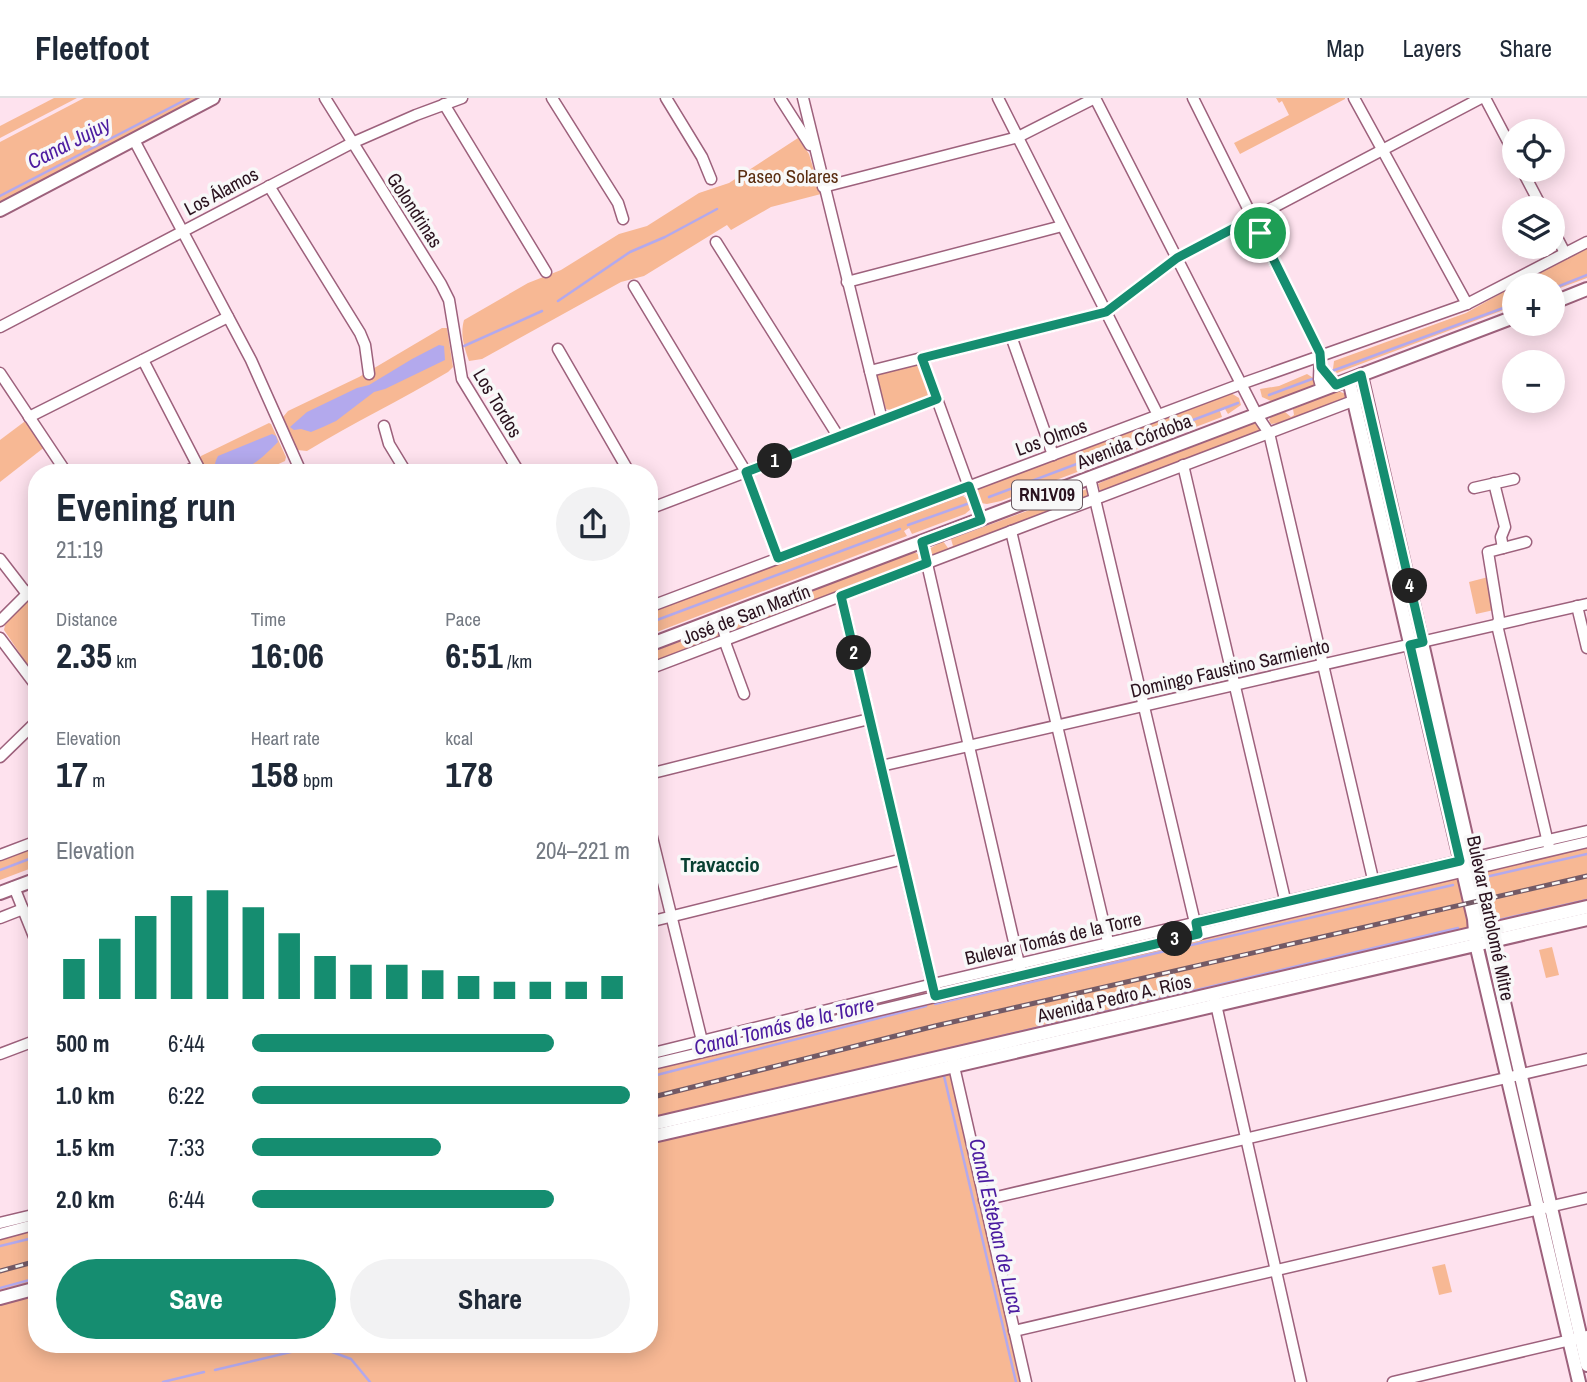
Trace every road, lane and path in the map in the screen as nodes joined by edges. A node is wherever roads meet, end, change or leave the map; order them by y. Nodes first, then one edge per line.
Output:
1 (213, 98) edge
2 (325, 98) edge
3 (462, 98) edge
4 (552, 98) edge
5 (666, 98) edge
6 (780, 98) edge
7 (803, 98) edge
8 (998, 98) edge
9 (1095, 98) edge
10 (1193, 98) edge
11 (1354, 98) edge
12 (1483, 98) edge
13 (444, 104) junction
14 (1502, 132) edge
15 (1018, 137) junction
16 (134, 140) junction
17 (352, 143) junction
18 (1381, 150) junction
19 (814, 151) junction
20 (711, 180) dead end
21 (269, 186) junction
22 (823, 187) junction
23 (0, 210) edge
24 (1253, 218) junction
25 (623, 219) dead end
26 (1062, 226) junction
27 (182, 231) junction
28 (716, 242) dead end
29 (1587, 242) edge
30 (1565, 253) edge
31 (1177, 258) junction
32 (1553, 259) edge
33 (546, 272) dead end
34 (847, 282) junction
35 (634, 286) dead end
36 (1587, 289) edge
37 (1565, 298) edge
38 (1467, 304) junction
39 (1106, 312) junction
40 (228, 317) junction
41 (1502, 322) edge
42 (0, 327) edge
43 (1011, 335) junction
44 (456, 349) joint
45 (558, 349) dead end
46 (922, 358) junction
47 (143, 360) junction
48 (1320, 362) junction
49 (870, 371) junction
50 (0, 373) edge
51 (369, 374) dead end
52 (1349, 380) junction
53 (1241, 384) junction
54 (1322, 390) junction
55 (1366, 396) junction
56 (937, 399) junction
57 (1353, 401) junction
58 (1158, 415) junction
59 (1257, 415) junction
60 (29, 417) junction
61 (882, 420) junction
62 (384, 426) dead end
63 (1269, 433) junction
64 (838, 436) junction
65 (1053, 455) junction
66 (61, 464) edge
67 (196, 464) edge
68 (297, 464) edge
69 (401, 464) edge
70 (514, 464) edge
71 (624, 464) edge
72 (1183, 465) junction
73 (746, 472) junction
74 (1090, 478) junction
75 (1514, 479) dead end
76 (1494, 483) junction
77 (969, 486) junction
78 (1474, 488) dead end
79 (1094, 499) junction
80 (658, 506) edge
81 (981, 520) junction
82 (1011, 531) junction
83 (922, 542) junction
84 (1525, 542) dead end
85 (1503, 548) junction
86 (778, 558) junction
87 (0, 559) edge
88 (927, 563) junction
89 (27, 594) joint
90 (841, 596) junction
91 (658, 604) edge
92 (1582, 605) edge
93 (720, 619) junction
94 (0, 621) edge
95 (1497, 625) junction
96 (0, 638) edge
97 (726, 640) junction
98 (658, 642) edge
99 (1416, 644) junction
100 (1587, 648) edge
101 (1324, 665) junction
102 (658, 666) edge
103 (28, 675) edge
104 (1234, 685) junction
105 (744, 694) dead end
106 (1144, 706) junction
107 (869, 719) junction
108 (1057, 726) junction
109 (28, 730) edge
110 (969, 746) junction
111 (0, 757) edge
112 (881, 766) junction
113 (658, 772) edge
114 (1587, 831) edge
115 (1587, 842) edge
116 (28, 844) edge
117 (1549, 846) junction
118 (0, 855) edge
119 (903, 859) junction
120 (658, 861) edge
121 (1467, 865) junction
122 (28, 882) edge
123 (14, 887) junction
124 (1375, 887) junction
125 (0, 893) edge
126 (1287, 907) junction
127 (1587, 907) edge
128 (23, 909) junction
129 (672, 916) junction
130 (0, 918) edge
131 (1587, 919) edge
132 (658, 920) edge
133 (28, 922) edge
134 (1197, 929) junction
135 (1481, 937) junction
136 (1110, 949) junction
137 (1021, 970) junction
138 (933, 984) junction
139 (935, 996) junction
140 (1215, 1000) junction
141 (28, 1043) edge
142 (703, 1046) junction
143 (658, 1053) edge
144 (0, 1054) edge
145 (1587, 1059) edge
146 (952, 1061) junction
147 (658, 1062) edge
148 (1513, 1077) junction
149 (658, 1126) edge
150 (666, 1127) junction
151 (658, 1132) edge
152 (1247, 1139) junction
153 (1587, 1198) edge
154 (984, 1200) junction
155 (1544, 1208) junction
156 (28, 1215) edge
157 (0, 1223) edge
158 (28, 1226) edge
159 (0, 1234) edge
160 (1276, 1270) junction
161 (28, 1291) edge
162 (0, 1298) edge
163 (1014, 1331) junction
164 (1579, 1338) edge
165 (1587, 1365) edge
166 (1026, 1382) edge
167 (1301, 1382) edge
168 (1394, 1382) edge
169 (1579, 1382) edge

1 - 16 main road
2 - 17 street, Golondrinas
3 - 13 street, Los Álamos
4 - 25 street
5 - 20 street
6 - 19 street
7 - 19 street
8 - 15 street
9 - 15 street
9 - 31 street
10 - 24 street, Bulevar Bartolomé Mitre
11 - 18 street
12 - 14 street
12 - 18 street
13 - 17 street, Los Álamos
13 - 33 street
15 - 22 street
15 - 26 street
16 - 23 main road
16 - 27 street
17 - 21 street, Los Álamos
17 - 44 street, Golondrinas
18 - 24 street
18 - 38 street
19 - 22 street
21 - 27 street, Los Álamos
21 - 51 street
22 - 34 street
24 - 31 street
24 - 48 street, Bulevar Bartolomé Mitre
26 - 34 street
26 - 39 street
27 - 40 street
27 - 42 street, Los Álamos
28 - 64 street
29 - 30 street, Los Olmos
31 - 39 street
31 - 53 street
32 - 38 street, Los Olmos
34 - 49 street
35 - 73 street
36 - 37 main road
38 - 48 street, Los Olmos
39 - 43 street
39 - 58 street
40 - 47 street
40 - 68 street
41 - 52 main road, Avenida Córdoba / RN1V09
43 - 46 street
43 - 65 street
44 - 70 street, Los Tordos
45 - 71 street
46 - 49 street
46 - 56 street
47 - 60 street
47 - 67 street
48 - 52 street, Bulevar Bartolomé Mitre
48 - 53 street, Los Olmos
48 - 54 street, Bulevar Bartolomé Mitre
49 - 61 street
50 - 60 street
52 - 54 main road, Avenida Córdoba / RN1V09
52 - 55 main road, Bulevar Bartolomé Mitre
52 - 57 main road, Bulevar Bartolomé Mitre
53 - 58 street, Los Olmos
53 - 59 street
54 - 59 main road, Avenida Córdoba / RN1V09
55 - 57 street, José de San Martín
55 - 99 main road, Bulevar Bartolomé Mitre
56 - 61 street
56 - 77 street
57 - 63 street, José de San Martín
57 - 99 main road, Bulevar Bartolomé Mitre
58 - 65 street, Los Olmos
59 - 63 street
59 - 74 main road, Avenida Córdoba / RN1V09
60 - 66 street
61 - 64 street
62 - 69 street
63 - 72 street, José de San Martín
63 - 101 street
64 - 73 street
65 - 77 street, Los Olmos
72 - 79 street, José de San Martín
72 - 104 street
73 - 80 street
73 - 86 street
74 - 79 street
74 - 81 main road, Avenida Córdoba / RN1V09
75 - 76 street
76 - 78 street
76 - 85 street
77 - 81 street
77 - 86 street, Los Olmos
79 - 82 street, José de San Martín
79 - 106 street
81 - 83 main road, Avenida Córdoba / RN1V09
82 - 88 street, José de San Martín
82 - 108 street
83 - 88 street
83 - 93 main road, Avenida Córdoba / RN1V09
84 - 85 street
85 - 95 street
86 - 91 street, Los Olmos
87 - 89 street
88 - 90 street, José de San Martín
88 - 110 street
89 - 94 street
90 - 97 street, José de San Martín
90 - 107 street
92 - 95 street, Domingo Faustino Sarmiento
92 - 100 street
93 - 97 street
93 - 98 main road, Avenida Córdoba / RN1V09
95 - 99 street, Domingo Faustino Sarmiento
95 - 117 street
96 - 103 street
97 - 102 street, José de San Martín
97 - 105 street
99 - 101 street, Domingo Faustino Sarmiento
99 - 121 main road, Bulevar Bartolomé Mitre
101 - 104 street, Domingo Faustino Sarmiento
101 - 124 street
104 - 106 street, Domingo Faustino Sarmiento
104 - 126 street
106 - 108 street, Domingo Faustino Sarmiento
106 - 134 street
107 - 112 street
107 - 113 street
108 - 110 street, Domingo Faustino Sarmiento
108 - 136 street
109 - 111 street
110 - 112 street, Domingo Faustino Sarmiento
110 - 137 street
112 - 119 street
114 - 117 street, Bulevar Tomás de la Torre
115 - 117 street, Bulevar Tomás de la Torre
116 - 118 street
117 - 121 street, Bulevar Tomás de la Torre
119 - 129 street
119 - 138 street
120 - 129 street
121 - 124 street, Bulevar Tomás de la Torre
121 - 135 main road, Bulevar Bartolomé Mitre
122 - 123 main road
123 - 125 main road
123 - 128 street
124 - 126 street, Bulevar Tomás de la Torre
126 - 134 street, Bulevar Tomás de la Torre
127 - 135 main road, Avenida Pedro A. Ríos
128 - 130 street
128 - 133 street
129 - 132 street
129 - 142 street
131 - 135 main road, Avenida Pedro A. Ríos
134 - 136 street, Bulevar Tomás de la Torre
135 - 140 main road, Avenida Pedro A. Ríos
135 - 148 main road, Bulevar Bartolomé Mitre
136 - 137 street, Bulevar Tomás de la Torre
137 - 138 street, Bulevar Tomás de la Torre
137 - 139 street, Bulevar Tomás de la Torre
138 - 139 street
138 - 142 street, Bulevar Tomás de la Torre
139 - 142 street, Bulevar Tomás de la Torre
140 - 146 main road, Avenida Pedro A. Ríos
140 - 152 street
141 - 144 street
142 - 143 street, Bulevar Tomás de la Torre
142 - 147 street, Bulevar Tomás de la Torre
145 - 148 street
146 - 150 main road, Avenida Pedro A. Ríos
146 - 154 street
148 - 152 street
148 - 155 main road, Bulevar Bartolomé Mitre
149 - 150 main road, Avenida Pedro A. Ríos
150 - 151 main road, Avenida Pedro A. Ríos
152 - 154 street
152 - 160 street
153 - 155 street
154 - 163 street
155 - 160 street
155 - 164 main road, Bulevar Bartolomé Mitre
156 - 157 street
158 - 159 street
160 - 163 street
160 - 167 street
161 - 162 main road
163 - 166 street
164 - 165 main road, Bulevar Bartolomé Mitre
164 - 168 street
164 - 169 main road, Bulevar Bartolomé Mitre

